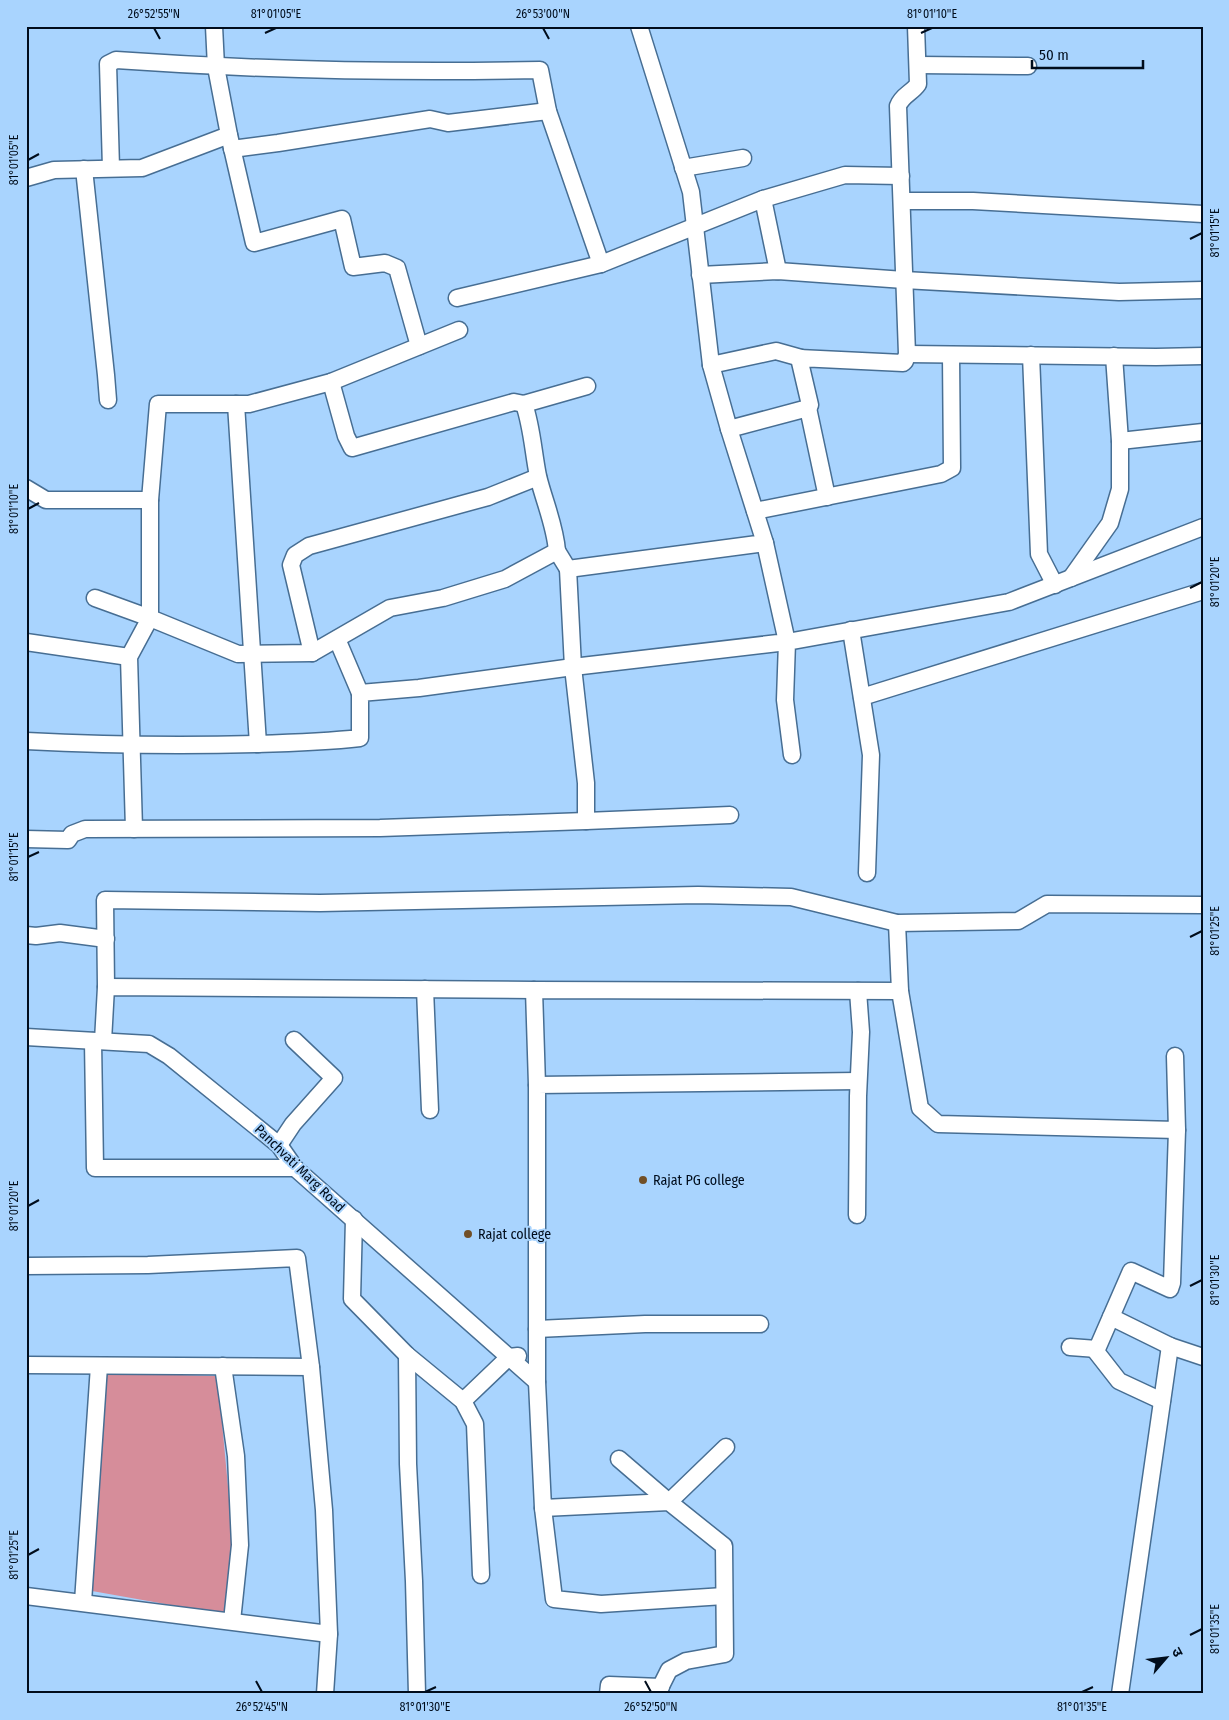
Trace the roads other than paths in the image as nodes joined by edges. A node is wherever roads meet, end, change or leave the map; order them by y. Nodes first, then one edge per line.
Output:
1 (214, 26) edge
2 (639, 26) edge
3 (916, 26) edge
4 (918, 65) junction
5 (1028, 66) dead end
6 (216, 67) junction
7 (548, 112) junction
8 (231, 142) junction
9 (743, 158) dead end
10 (111, 168) junction
11 (683, 168) junction
12 (84, 169) junction
13 (901, 176) junction
14 (26, 178) edge
15 (764, 199) junction
16 (902, 201) junction
17 (1203, 214) edge
18 (694, 228) junction
19 (601, 264) junction
20 (778, 271) junction
21 (700, 275) junction
22 (904, 280) junction
23 (1203, 290) edge
24 (457, 298) dead end
25 (459, 330) dead end
26 (420, 346) junction
27 (907, 354) junction
28 (951, 355) junction
29 (1032, 355) junction
30 (1114, 356) junction
31 (1203, 356) edge
32 (801, 358) junction
33 (711, 364) junction
34 (331, 382) junction
35 (587, 386) dead end
36 (108, 400) dead end
37 (236, 404) junction
38 (524, 404) junction
39 (808, 408) junction
40 (729, 429) junction
41 (1203, 432) edge
42 (1120, 441) junction
43 (538, 477) junction
44 (26, 488) edge
45 (827, 497) junction
46 (150, 500) junction
47 (755, 511) junction
48 (1203, 527) edge
49 (765, 544) junction
50 (557, 551) junction
51 (568, 569) junction
52 (1071, 578) junction
53 (1054, 585) junction
54 (1203, 591) edge
55 (95, 598) dead end
56 (150, 618) junction
57 (851, 630) junction
58 (337, 639) junction
59 (26, 642) edge
60 (787, 642) junction
61 (312, 653) junction
62 (252, 654) junction
63 (129, 657) junction
64 (572, 667) junction
65 (360, 693) junction
66 (862, 697) junction
67 (26, 741) edge
68 (131, 744) junction
69 (258, 744) junction
70 (792, 755) dead end
71 (730, 815) dead end
72 (586, 821) junction
73 (134, 828) junction
74 (26, 839) edge
75 (867, 874) dead end
76 (1203, 905) edge
77 (897, 923) junction
78 (26, 935) edge
79 (106, 939) junction
80 (106, 986) junction
81 (425, 989) junction
82 (534, 990) junction
83 (858, 991) junction
84 (900, 991) junction
85 (26, 1037) edge
86 (294, 1040) dead end
87 (98, 1041) junction
88 (1175, 1056) dead end
89 (858, 1081) junction
90 (537, 1085) junction
91 (430, 1110) dead end
92 (1177, 1130) junction
93 (279, 1145) junction
94 (295, 1168) junction
95 (857, 1215) dead end
96 (354, 1219) junction
97 (26, 1266) edge
98 (1111, 1317) junction
99 (760, 1324) dead end
100 (537, 1329) junction
101 (1170, 1346) junction
102 (1070, 1348) dead end
103 (1094, 1349) junction
104 (408, 1355) junction
105 (537, 1356) junction
106 (508, 1357) junction
107 (1203, 1357) edge
108 (26, 1365) edge
109 (99, 1366) junction
110 (224, 1366) junction
111 (311, 1367) junction
112 (537, 1382) junction
113 (463, 1401) junction
114 (1162, 1402) junction
115 (726, 1447) dead end
116 (619, 1459) dead end
117 (669, 1502) junction
118 (543, 1508) junction
119 (481, 1575) dead end
120 (26, 1596) edge
121 (724, 1596) junction
122 (82, 1602) junction
123 (232, 1621) junction
124 (328, 1634) junction
125 (659, 1691) edge
126 (325, 1694) edge
127 (417, 1694) edge
128 (608, 1694) edge
129 (1120, 1694) edge

1 - 6 street
2 - 11 street
3 - 4 street
4 - 5 street
4 - 13 street
6 - 7 street
6 - 8 street
6 - 10 street
7 - 8 street
7 - 19 street
8 - 10 street
8 - 26 street
9 - 11 street
10 - 12 street
11 - 18 street
12 - 14 street
12 - 36 street
13 - 15 street
13 - 16 street
15 - 18 street
15 - 20 street
16 - 17 street
16 - 22 street
18 - 19 street
18 - 21 street
19 - 24 street
20 - 21 street
20 - 22 street
21 - 33 street
22 - 23 street
22 - 27 street
25 - 26 street
26 - 34 street
27 - 28 street
27 - 32 street
28 - 29 street
28 - 45 street
29 - 30 street
29 - 53 street
30 - 31 street
30 - 42 street
32 - 33 street
32 - 39 street
33 - 40 street
34 - 37 street
34 - 38 street
35 - 38 street
37 - 46 street
37 - 62 street
38 - 43 street
39 - 40 street
39 - 45 street
40 - 47 street
41 - 42 street
42 - 52 street
43 - 50 street
43 - 61 street
44 - 46 street
45 - 47 street
46 - 56 street
47 - 49 street
48 - 52 street
49 - 51 street
49 - 60 street
50 - 51 street
50 - 58 street
51 - 64 street
52 - 53 street
53 - 57 street
54 - 66 street
55 - 56 street
56 - 62 street
56 - 63 street
57 - 60 street
57 - 66 street
58 - 61 street
58 - 65 street
59 - 63 street
60 - 64 street
60 - 70 street
61 - 62 street
62 - 69 street
63 - 68 street
64 - 65 street
64 - 72 street
65 - 69 street
66 - 75 street
67 - 68 street
68 - 69 street
68 - 73 street
71 - 72 street
72 - 73 street
73 - 74 street
76 - 77 street
77 - 79 street
77 - 84 street
78 - 79 street
79 - 80 street
80 - 81 street
80 - 87 street
81 - 82 street
81 - 91 street
82 - 83 street
82 - 90 street
83 - 84 street
83 - 89 street
84 - 92 street
85 - 87 street, Panchvati Marg Road
86 - 93 street
87 - 93 street, Panchvati Marg Road
87 - 94 street
88 - 92 street
89 - 90 street
89 - 95 street
90 - 100 street
92 - 98 street
93 - 94 street, Panchvati Marg Road
94 - 96 street, Panchvati Marg Road
96 - 104 street
96 - 106 street, Panchvati Marg Road
97 - 111 street
98 - 101 street
98 - 103 street
99 - 100 street
100 - 105 street
101 - 107 street
101 - 114 street
102 - 103 street
103 - 114 street
104 - 113 street
104 - 127 street
105 - 106 street
105 - 112 street
106 - 112 street, Panchvati Marg Road
106 - 113 street
108 - 109 street
109 - 110 street
109 - 122 street
110 - 111 street
110 - 123 street
111 - 124 street
112 - 118 street
113 - 119 street
114 - 129 street
115 - 117 street
116 - 117 street
117 - 118 street
117 - 121 street
118 - 121 street
120 - 122 street
121 - 125 street
122 - 123 street
123 - 124 street
124 - 126 street
125 - 128 street

